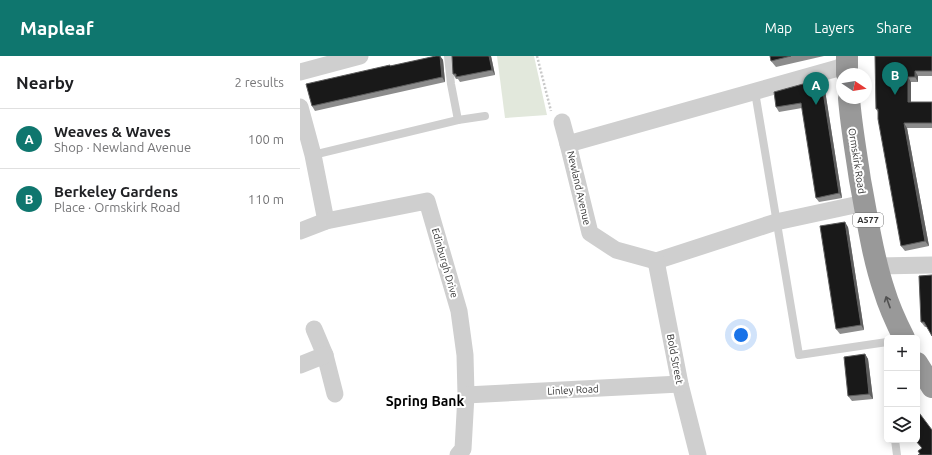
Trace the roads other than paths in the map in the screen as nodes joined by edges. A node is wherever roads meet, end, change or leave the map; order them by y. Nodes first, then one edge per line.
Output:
1 (360, 56) edge
2 (448, 56) edge
3 (847, 64) edge
4 (300, 72) edge
5 (755, 92) junction
6 (850, 104) edge
7 (300, 107) edge
8 (485, 116) dead end
9 (458, 120) junction
10 (562, 122) road end
11 (568, 144) junction
12 (309, 150) junction
13 (864, 203) junction
14 (326, 221) junction
15 (776, 222) junction
16 (300, 231) edge
17 (656, 261) junction
18 (932, 265) edge
19 (877, 266) junction
20 (314, 329) dead end
21 (903, 335) edge
22 (884, 342) edge
23 (325, 355) junction
24 (300, 364) edge
25 (920, 370) edge
26 (680, 384) junction
27 (932, 387) edge
28 (334, 394) dead end
29 (466, 395) junction
30 (895, 443) edge
31 (458, 455) edge
32 (698, 455) edge
33 (897, 455) edge

1 - 4 street
2 - 9 lane
3 - 5 street, Newland Avenue
5 - 11 street, Newland Avenue
5 - 15 lane
6 - 13 highway, Ormskirk Road / A577
7 - 12 street
8 - 9 lane
9 - 12 lane
10 - 11 street
11 - 17 street, Newland Avenue
12 - 14 street
13 - 15 street
13 - 19 highway, Ormskirk Road / A577
14 - 16 street, Edinburgh Drive
14 - 29 street, Edinburgh Drive
15 - 17 street
15 - 22 lane
17 - 26 street, Bold Street
18 - 19 street
21 -> 19 highway, Ormskirk Road / A577
20 - 23 street
23 - 24 street
23 - 28 street
25 - 27 highway
26 - 29 street, Linley Road
26 - 32 street, Bold Street
29 - 31 street, Edinburgh Drive
30 - 33 lane

